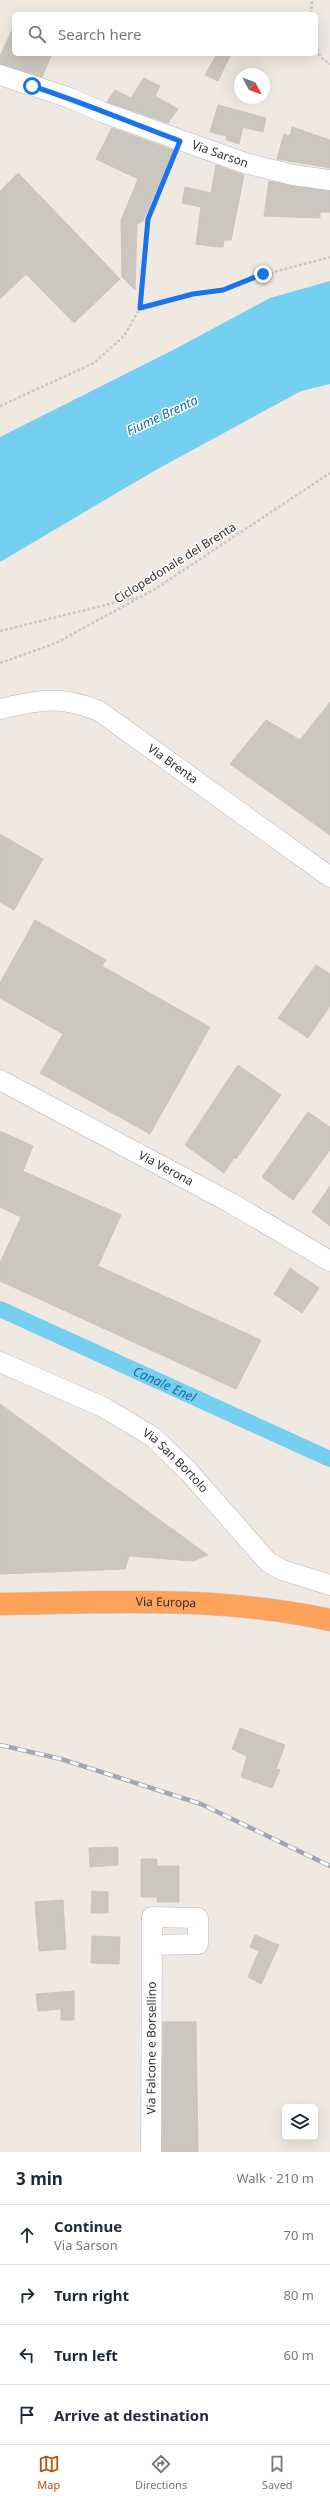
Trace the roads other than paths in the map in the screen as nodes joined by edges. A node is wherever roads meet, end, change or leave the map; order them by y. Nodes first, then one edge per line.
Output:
1 (0, 76) edge
2 (330, 180) edge
3 (0, 709) edge
4 (330, 877) edge
5 (0, 1080) edge
6 (330, 1261) edge
7 (0, 1362) edge
8 (330, 1585) edge
9 (0, 1604) edge
10 (330, 1620) edge
11 (152, 1945) dead end
12 (151, 2152) edge

1 - 2 street, Via Sarson
3 - 4 street, Via Brenta
5 - 6 street, Via Verona
7 - 8 street, Via San Bortolo
9 - 10 highway, Via Europa
11 - 12 street, Via Falcone e Borsellino

